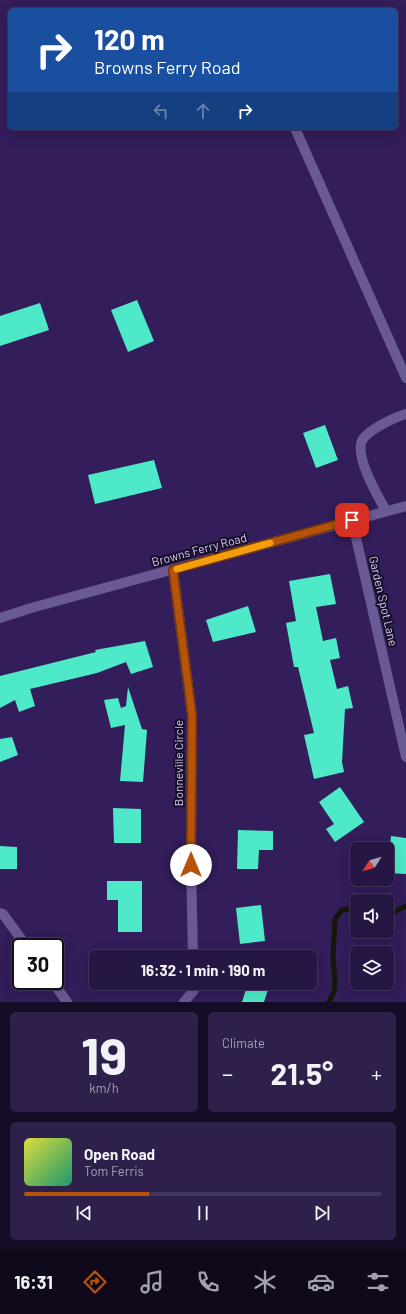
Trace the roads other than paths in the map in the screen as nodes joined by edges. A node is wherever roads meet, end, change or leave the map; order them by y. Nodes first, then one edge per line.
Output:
1 (296, 130) edge
2 (406, 378) edge
3 (406, 414) edge
4 (406, 506) edge
5 (386, 511) junction
6 (352, 520) junction
7 (173, 570) junction
8 (0, 618) edge
9 (406, 757) edge
10 (0, 913) edge
11 (20, 938) edge
12 (193, 950) edge
13 (58, 990) edge
14 (194, 990) edge
15 (67, 1002) edge
16 (184, 1002) edge

1 - 2 street
3 - 5 street
4 - 5 street, Browns Ferry Road
5 - 6 street, Browns Ferry Road
6 - 7 street, Browns Ferry Road
6 - 9 street, Garden Spot Lane
7 - 8 street, Browns Ferry Road
7 - 12 street, Bonneville Circle
10 - 11 street
13 - 15 street
14 - 16 street

